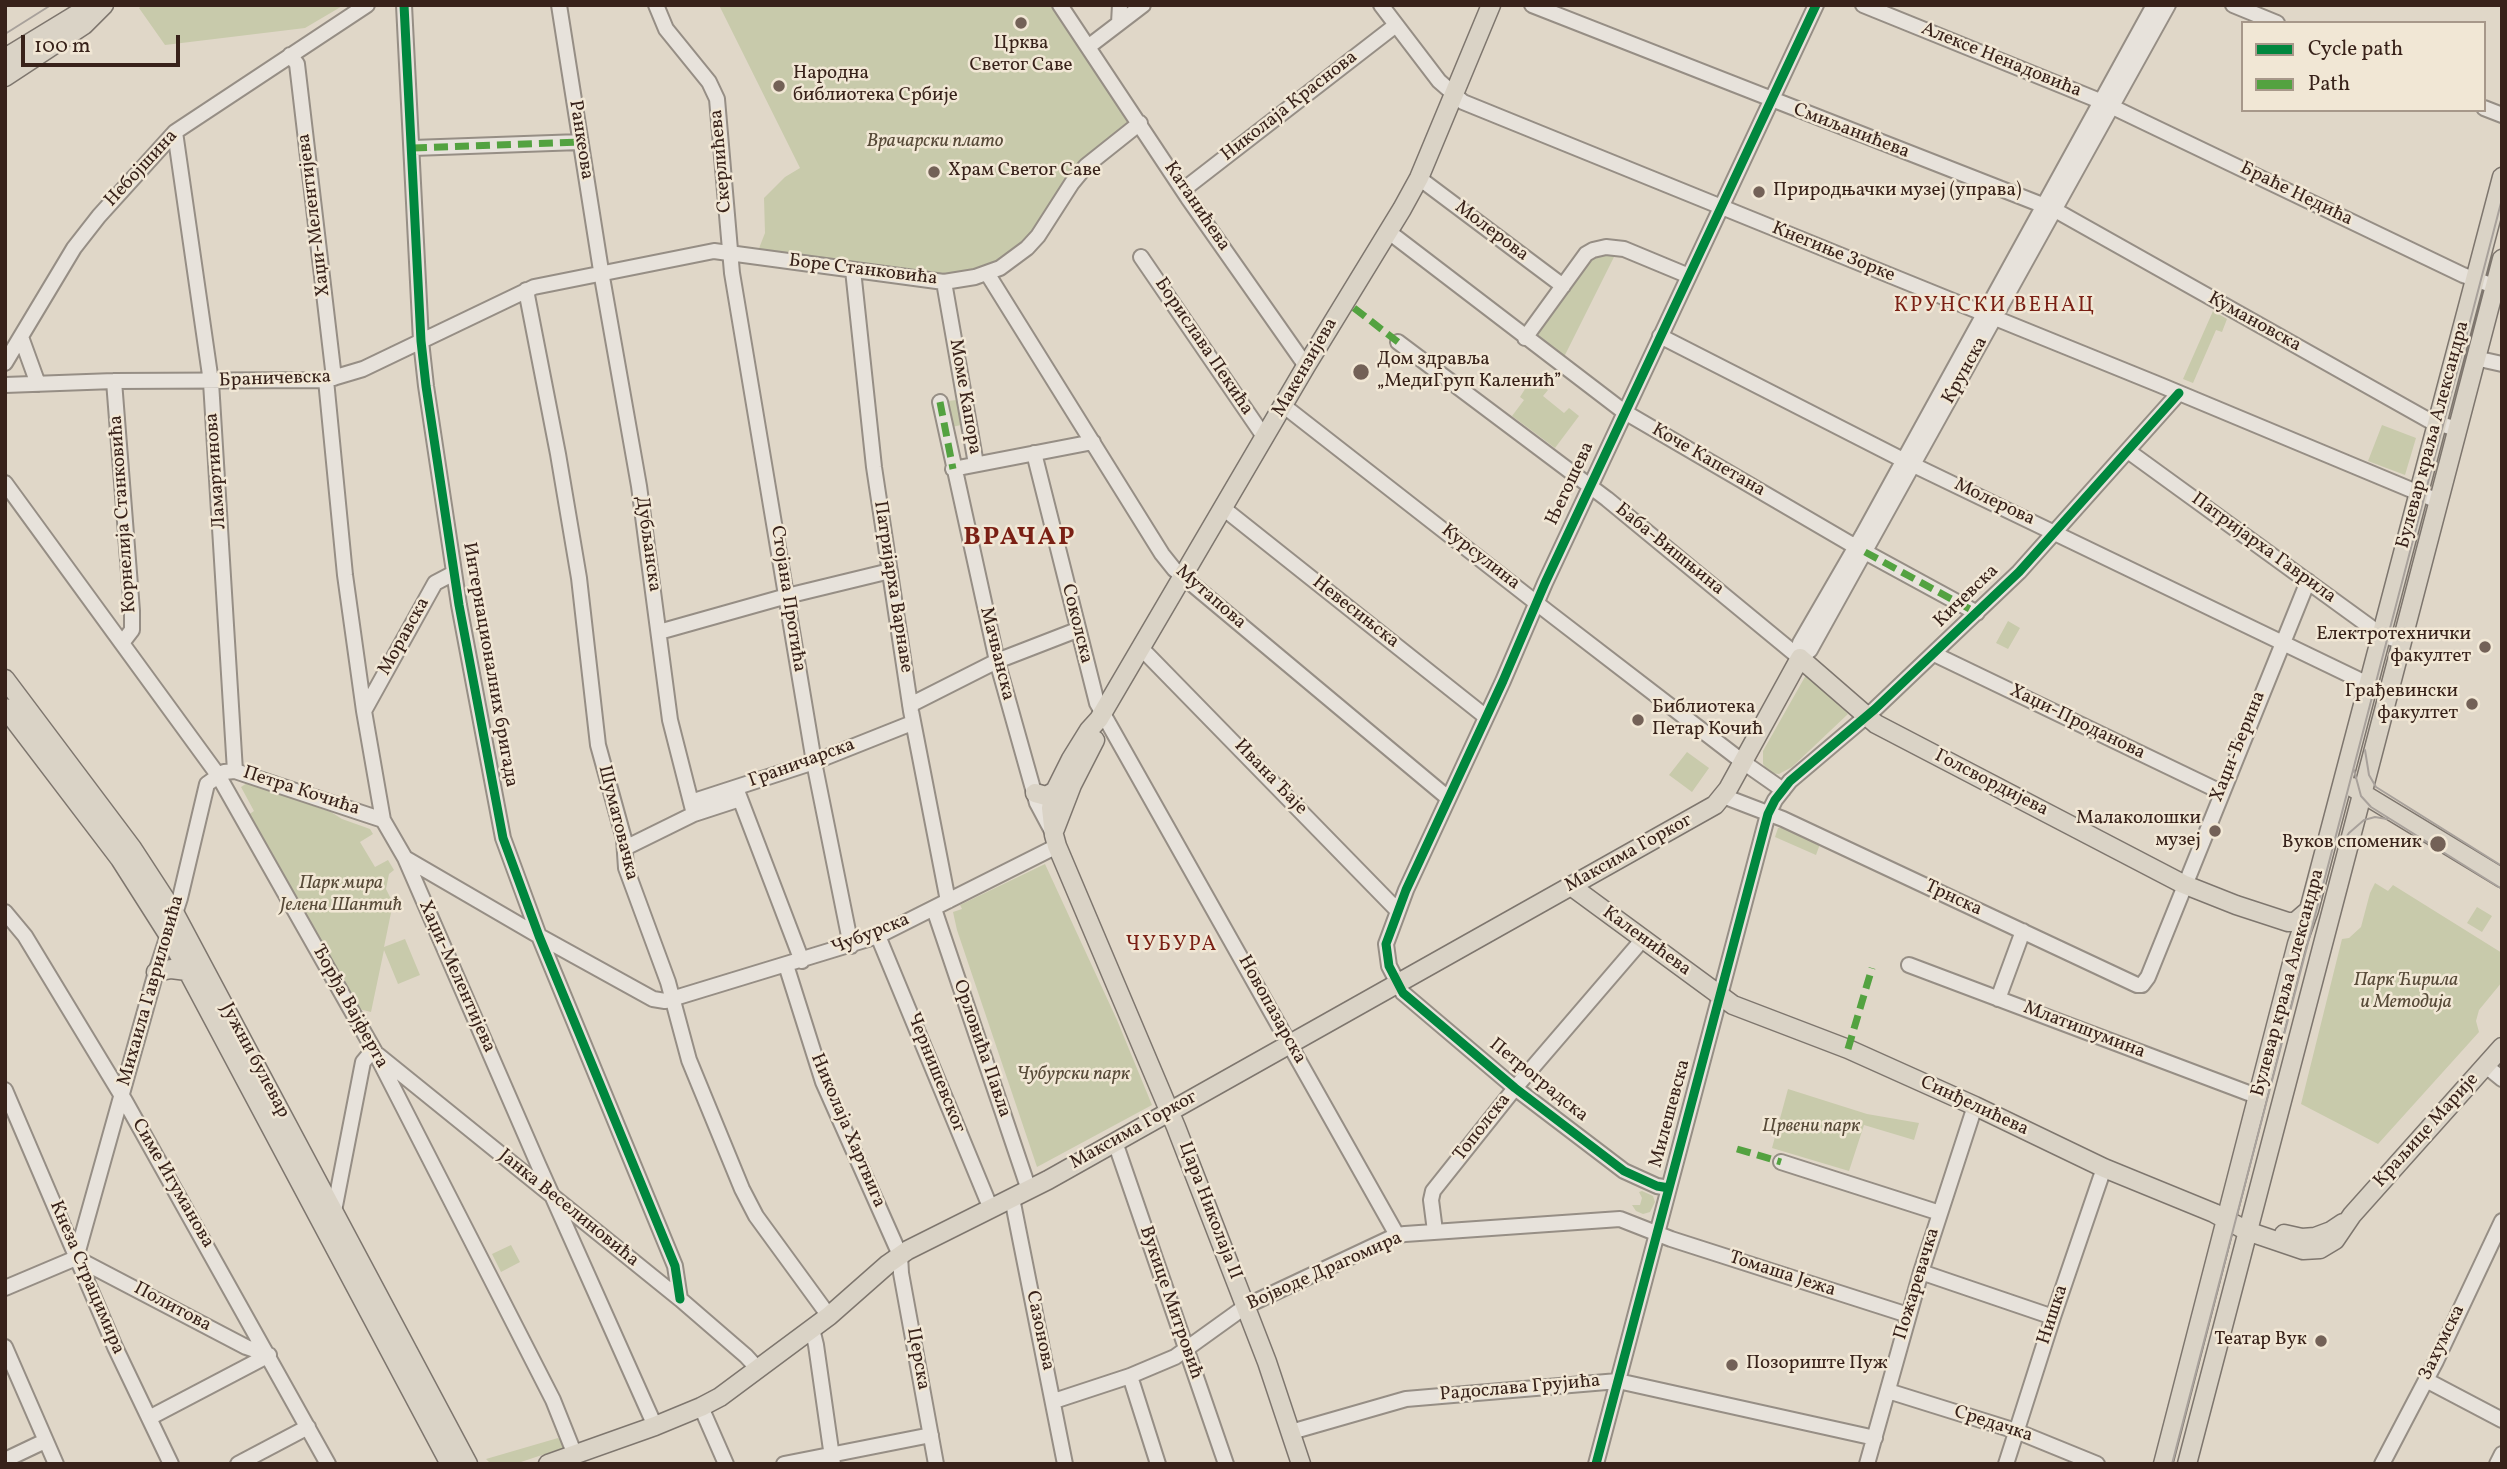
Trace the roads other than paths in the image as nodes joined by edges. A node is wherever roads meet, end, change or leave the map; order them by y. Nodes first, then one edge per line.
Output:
1 (92, 5) edge
2 (104, 5) edge
3 (367, 5) edge
4 (404, 5) edge
5 (559, 5) edge
6 (656, 5) edge
7 (1060, 5) edge
8 (1121, 5) edge
9 (1381, 5) edge
10 (1491, 5) edge
11 (1532, 5) edge
12 (1816, 5) edge
13 (1863, 5) edge
14 (2154, 5) edge
15 (2168, 5) edge
16 (2233, 5) edge
17 (1141, 7) edge
18 (2272, 21) edge
19 (1119, 23) junction
20 (1396, 24) junction
21 (1088, 47) junction
22 (290, 55) junction
23 (5, 58) edge
24 (5, 77) edge
25 (1454, 96) junction
26 (1771, 101) junction
27 (2105, 104) junction
28 (1140, 123) junction
29 (176, 132) junction
30 (580, 142) junction
31 (413, 148) junction
32 (2502, 177) edge
33 (1419, 178) junction
34 (1183, 190) junction
35 (1722, 208) junction
36 (2050, 208) junction
37 (1389, 232) junction
38 (730, 252) junction
39 (1141, 257) dead end
40 (2502, 259) edge
41 (853, 270) junction
42 (987, 273) junction
43 (601, 274) junction
44 (1689, 276) junction
45 (2474, 281) junction
46 (944, 282) junction
47 (1563, 286) junction
48 (2494, 286) junction
49 (526, 290) junction
50 (1989, 317) junction
51 (1660, 336) junction
52 (21, 337) junction
53 (1525, 338) junction
54 (421, 341) junction
55 (1398, 342) dead end
56 (2475, 358) junction
57 (5, 363) edge
58 (2502, 364) edge
59 (1306, 366) junction
60 (330, 379) junction
61 (114, 382) junction
62 (211, 382) junction
63 (38, 384) junction
64 (5, 385) edge
65 (2179, 393) junction
66 (940, 402) dead end
67 (1284, 406) junction
68 (1623, 411) junction
69 (2437, 423) junction
70 (2457, 429) junction
71 (1265, 438) junction
72 (1093, 442) junction
73 (2128, 451) junction
74 (1034, 453) junction
75 (1908, 462) junction
76 (976, 464) junction
77 (953, 469) junction
78 (5, 483) edge
79 (1590, 486) junction
80 (2419, 493) junction
81 (2438, 500) junction
82 (1223, 508) junction
83 (2055, 532) junction
84 (1860, 549) junction
85 (890, 571) junction
86 (454, 573) junction
87 (1182, 576) junction
88 (2308, 581) junction
89 (787, 596) junction
90 (1536, 602) junction
91 (1977, 613) junction
92 (1077, 629) junction
93 (659, 632) junction
94 (2381, 635) junction
95 (2401, 641) junction
96 (122, 643) junction
97 (2281, 644) junction
98 (1141, 648) junction
99 (1934, 654) junction
100 (1800, 658) junction
101 (997, 661) junction
102 (5, 679) edge
103 (2368, 684) junction
104 (909, 705) junction
105 (5, 708) edge
106 (364, 711) junction
107 (1101, 716) junction
108 (1486, 717) junction
109 (1866, 717) junction
110 (912, 723) junction
111 (814, 762) junction
112 (1743, 762) junction
113 (235, 771) junction
114 (222, 781) junction
115 (2343, 781) junction
116 (1783, 790) junction
117 (1055, 792) junction
118 (2221, 792) junction
119 (2362, 792) junction
120 (1035, 793) junction
121 (738, 794) junction
122 (1723, 796) junction
123 (1448, 798) junction
124 (692, 808) junction
125 (1768, 814) junction
126 (383, 820) junction
127 (1056, 840) junction
128 (625, 848) junction
129 (405, 858) junction
130 (2502, 878) edge
131 (2183, 884) junction
132 (1571, 886) junction
133 (948, 901) junction
134 (934, 909) junction
135 (1398, 910) junction
136 (2309, 911) junction
137 (5, 912) edge
138 (175, 914) junction
139 (2023, 931) junction
140 (169, 936) junction
141 (539, 936) junction
142 (878, 936) junction
143 (1643, 939) junction
144 (850, 946) junction
145 (802, 961) junction
146 (786, 965) junction
147 (1909, 965) dead end
148 (187, 971) junction
149 (156, 972) junction
150 (1396, 983) junction
151 (2137, 985) joint
152 (1721, 997) junction
153 (674, 999) junction
154 (1998, 999) junction
155 (1290, 1045) junction
156 (2502, 1047) edge
157 (374, 1052) junction
158 (2486, 1066) junction
159 (2502, 1079) edge
160 (1515, 1088) junction
161 (5, 1090) edge
162 (122, 1096) junction
163 (2259, 1097) junction
164 (1975, 1106) junction
165 (1170, 1111) junction
166 (1115, 1142) junction
167 (1781, 1162) dead end
168 (2104, 1168) junction
169 (1669, 1188) junction
170 (1029, 1190) junction
171 (552, 1196) junction
172 (1012, 1198) junction
173 (991, 1209) junction
174 (334, 1210) junction
175 (1940, 1213) junction
176 (2226, 1219) junction
177 (2502, 1222) edge
178 (2248, 1227) junction
179 (1435, 1231) junction
180 (1657, 1233) junction
181 (1397, 1235) junction
182 (900, 1255) junction
183 (76, 1258) junction
184 (1921, 1272) junction
185 (5, 1288) edge
186 (681, 1299) junction
187 (1246, 1306) junction
188 (1908, 1315) junction
189 (829, 1316) junction
190 (2053, 1317) junction
191 (812, 1329) junction
192 (5, 1347) edge
193 (1186, 1351) junction
194 (269, 1355) junction
195 (758, 1369) junction
196 (1129, 1376) junction
197 (2426, 1380) junction
198 (1618, 1381) junction
199 (1888, 1391) junction
200 (1054, 1401) junction
201 (701, 1407) junction
202 (149, 1418) junction
203 (2502, 1420) edge
204 (655, 1426) junction
205 (308, 1427) junction
206 (2016, 1431) junction
207 (1291, 1432) junction
208 (931, 1435) junction
209 (1875, 1438) junction
210 (45, 1441) junction
211 (2502, 1454) edge
212 (575, 1455) junction
213 (832, 1459) edge
214 (5, 1460) edge
215 (56, 1464) edge
216 (171, 1464) edge
217 (238, 1464) edge
218 (328, 1464) edge
219 (450, 1464) edge
220 (468, 1464) edge
221 (548, 1464) edge
222 (726, 1464) edge
223 (784, 1464) edge
224 (936, 1464) edge
225 (1065, 1464) edge
226 (1158, 1464) edge
227 (1226, 1464) edge
228 (1301, 1464) edge
229 (1596, 1464) edge
230 (1867, 1464) edge
231 (2006, 1464) edge
232 (2097, 1464) edge
233 (2163, 1464) edge
234 (2187, 1464) edge
235 (2382, 1464) edge
236 (2497, 1464) edge

1 - 23 main road
2 - 24 main road
3 - 22 street, Небојшина
4 - 31 street, Интернационалних бригада
5 - 30 street, Ранкеова
6 - 38 street, Скерлићева
7 - 21 street, Катанићева
8 - 17 street
8 - 19 street
9 - 20 street, Кнегиње Зорке
10 - 25 main road, Макензијева
11 - 26 street, Смиљанићева
12 - 26 street, Његошева
13 - 27 street, Алексе Ненадовића
14 - 27 street, Крунска
15 - 27 street, Крунска
16 - 18 street
17 - 19 street
19 - 21 street
20 - 25 street, Кнегиње Зорке
20 - 34 street, Николаја Краснова
21 - 28 street, Катанићева
22 - 29 street, Небојшина
22 - 60 street, Хаџи-Мелентијева
25 - 33 main road, Макензијева
25 - 35 street, Кнегиње Зорке
26 - 35 street, Његошева
26 - 36 street, Смиљанићева
27 - 36 street, Крунска
27 - 45 street, Браће Недића
28 - 34 street, Катанићева
28 - 42 street, Боре Станковића
29 - 52 street, Небојшина
29 - 62 street, Ламартинова
30 - 31 street
30 - 43 street, Ранкеова
31 - 54 street, Интернационалних бригада
32 - 45 main road, Булевар краља Александра
33 - 37 main road, Макензијева
33 - 47 street, Молерова
34 - 59 street, Катанићева
35 - 44 street, Његошева
35 - 50 street, Кнегиње Зорке
36 - 50 street, Крунска
36 - 69 street, Кумановска
37 - 53 street, Коче Капетана
37 - 59 main road, Макензијева
38 - 41 street, Боре Станковића
38 - 43 street, Браничевска
38 - 89 street, Стојана Протића
39 - 71 street, Борислава Пекића
40 - 48 main road, Булевар краља Александра
41 - 46 street, Боре Станковића
41 - 85 street, Патријарха Варнаве
42 - 46 street, Боре Станковића
42 - 72 street, Мутапова
43 - 49 street, Браничевска
43 - 93 street, Дубљанска
44 - 47 street
44 - 51 street, Његошева
45 - 48 street, Браће Недића
45 - 69 main road, Булевар краља Александра
46 - 76 street, Моме Капора
47 - 53 street
48 - 56 main road, Булевар краља Александра
49 - 54 street, Браничевска
49 - 128 street, Шуматовачка
50 - 65 street, Кнегиње Зорке
50 - 75 street, Крунска
51 - 68 street, Његошева
51 - 75 street, Молерова
52 - 57 street, Небојшина
52 - 63 street
53 - 68 street, Коче Капетана
54 - 60 street, Браничевска
54 - 86 street, Интернационалних бригада
55 - 79 street, Баба-Вишњина
56 - 58 street
56 - 70 main road, Булевар краља Александра
59 - 67 main road, Макензијева
60 - 62 street, Браничевска
60 - 106 street, Хаџи-Мелентијева
61 - 62 street, Браничевска
61 - 63 street, Браничевска
61 - 96 street, Корнелија Станковића
62 - 113 street, Ламартинова
63 - 64 street, Браничевска
65 - 73 street, Кичевска
65 - 80 street, Кнегиње Зорке
66 - 77 street, Моме Капора
67 - 71 main road, Макензијева
67 - 90 street, Курсулина
68 - 79 street, Његошева
68 - 84 street, Коче Капетана
69 - 70 street, Кумановска
69 - 80 main road, Булевар краља Александра
70 - 81 main road, Булевар краља Александра
71 - 82 main road, Макензијева
72 - 74 street
72 - 87 street, Мутапова
73 - 83 street, Кичевска
73 - 88 street, Патријарха Гаврила
74 - 76 street
74 - 92 street, Соколска
75 - 83 street, Молерова
75 - 84 street, Крунска
76 - 77 street, Моме Капора
77 - 101 street, Мачванска
78 - 96 street, Ђорђа Вајферта
79 - 90 street, Његошева
79 - 100 street, Баба-Вишњина
80 - 81 street, Кнегиње Зорке
80 - 94 main road, Булевар краља Александра
81 - 95 main road, Булевар краља Александра
82 - 87 main road, Макензијева
82 - 108 street, Невесињска
83 - 91 street, Кичевска
83 - 97 street, Молерова
84 - 91 street, Коче Капетана
84 - 100 street, Крунска
85 - 89 street
85 - 104 street, Патријарха Варнаве
86 - 106 street, Моравска
86 - 141 street, Интернационалних бригада
87 - 98 main road, Макензијева
87 - 123 street, Мутапова
88 - 94 street, Патријарха Гаврила
88 - 97 street, Хаџи-Ђерина
89 - 93 street
89 - 111 street, Стојана Протића
90 - 108 street, Његошева
90 - 112 street, Курсулина
91 - 99 street, Кичевска
92 - 101 street
92 - 107 street, Соколска
93 - 124 street, Дубљанска
94 - 95 street, Патријарха Гаврила
94 - 103 main road, Булевар краља Александра
95 - 119 main road, Булевар краља Александра
96 - 114 street, Ђорђа Вајферта
97 - 103 street, Молерова
97 - 118 street, Хаџи-Ђерина
98 - 107 main road, Макензијева
98 - 135 street, Ивана Ђаје
99 - 109 street, Кичевска
99 - 118 street, Хаџи-Проданова
100 - 109 main road, Баба-Вишњина
100 - 112 main road, Крунска
101 - 104 street
101 - 120 street, Мачванска
102 - 138 main road, Јужни булевар
103 - 115 main road, Булевар краља Александра
104 - 110 street, Патријарха Варнаве
105 - 140 main road, Јужни булевар
106 - 126 street, Хаџи-Мелентијева
107 - 117 main road, Макензијева
107 - 127 main road, Макензијева
107 - 155 street, Новопазарска
108 - 123 street, Његошева
109 - 116 street, Кичевска
109 - 131 main road, Голсвордијева
110 - 111 street, Граничарска
110 - 133 street, Патријарха Варнаве
111 - 121 street, Граничарска
111 - 144 street, Стојана Протића
112 - 116 street, Курсулина
112 - 122 main road, Крунска
113 - 114 street, Петра Кочића
113 - 126 street, Петра Кочића
114 - 138 street, Михаила Гавриловића
114 - 157 street, Ђорђа Вајферта
115 - 119 main road
115 - 136 main road, Булевар краља Александра
116 - 125 street, Кичевска
117 - 120 main road
117 - 127 main road, Макензијева
118 - 131 street, Хаџи-Ђерина
119 - 130 main road
119 - 178 main road, Булевар краља Александра
120 - 127 street, Мачванска
121 - 124 street, Граничарска
121 - 145 street
122 - 125 street, Трнска
122 - 132 main road, Максима Горког
123 - 135 street, Његошева
124 - 128 street, Граничарска
125 - 139 street, Трнска
125 - 152 street, Милешевска
126 - 129 street, Хаџи-Мелентијева
127 - 133 street, Чубурска
127 - 165 main road, Цара Николаја II
128 - 153 street, Шуматовачка
129 - 141 street
129 - 171 street, Хаџи-Мелентијева
131 - 136 main road, Голсвордијева
131 - 151 street, Хаџи-Ђерина
132 - 143 main road, Каленићева
132 - 150 main road, Максима Горког
133 - 134 street, Чубурска
134 - 142 street, Чубурска
134 - 170 street, Орловића Павла
135 - 150 street, Његошева
136 - 163 main road, Булевар краља Александра
137 - 162 street, Симе Игуманова
138 - 140 street, Михаила Гавриловића
138 - 174 main road, Јужни булевар
139 - 151 street, Трнска
139 - 154 street
140 - 148 main road, Јужни булевар
140 - 149 street, Михаила Гавриловића
141 - 153 street
141 - 186 street, Интернационалних бригада
142 - 144 street, Чубурска
142 - 173 street, Чернишевског
143 - 152 main road, Каленићева
143 - 160 street, Тополска
144 - 145 street, Чубурска
145 - 146 street, Чубурска
146 - 153 street, Чубурска
146 - 182 street, Николаја Хартвига
147 - 154 street, Млатишумина
148 - 149 main road
148 - 219 main road, Јужни булевар
149 - 162 street, Михаила Гавриловића
150 - 155 main road, Максима Горког
150 - 160 street, Петроградска
152 - 164 main road, Синђелићева
152 - 169 street, Милешевска
153 - 189 street, Шуматовачка
154 - 163 street, Млатишумина
155 - 165 main road, Максима Горког
155 - 181 street, Новопазарска
156 - 158 main road, Краљице Марије
157 - 171 street, Јанка Веселиновића
157 - 174 street
157 - 212 street, Ђорђа Вајферта
158 - 159 street
158 - 178 main road, Краљице Марије
160 - 169 street, Петроградска
160 - 179 street, Тополска
161 - 183 street, Кнеза Страцимира
162 - 183 street, Михаила Гавриловића
162 - 194 street, Симе Игуманова
163 - 176 main road, Булевар краља Александра
164 - 168 main road, Синђелићева
164 - 175 street, Пожаревачка
165 - 166 main road, Максима Горког
165 - 187 main road, Цара Николаја II
166 - 170 main road, Максима Горког
166 - 193 street, Вукице Митровић
167 - 175 street
168 - 176 main road, Синђелићева
168 - 190 street, Нишка
169 - 180 street, Милешевска
170 - 172 main road, Максима Горког
171 - 186 street, Јанка Веселиновића
171 - 204 street, Хаџи-Мелентијева
172 - 173 main road, Максима Горког
172 - 200 street, Сазонова
173 - 182 main road, Максима Горког
174 - 220 main road, Јужни булевар
175 - 184 street, Пожаревачка
176 - 178 main road, Краљице Марије
176 - 233 main road, Булевар краља Александра
177 - 197 street, Захумска
178 - 234 main road, Булевар краља Александра
179 - 180 street, Војводе Драгомира
179 - 181 street, Војводе Драгомира
180 - 188 street, Томаша Јежа
180 - 198 street, Милешевска
181 - 187 street, Војводе Драгомира
182 - 189 main road, Максима Горког
182 - 208 street, Церска
183 - 185 street
183 - 194 street, Политова
183 - 202 street, Кнеза Страцимира
184 - 188 street, Пожаревачка
184 - 190 street
186 - 195 street, Јанка Веселиновића
187 - 193 street, Војводе Драгомира
187 - 207 main road, Цара Николаја II
188 - 199 street, Пожаревачка
189 - 191 main road, Максима Горког
190 - 206 street, Нишка
191 - 195 main road, Максима Горког
191 - 213 street
192 - 210 street
193 - 196 street, Војводе Драгомира
193 - 227 street, Вукице Митровић
194 - 202 street
194 - 205 street, Симе Игуманова
195 - 201 main road, Максима Горког
196 - 200 street, Војводе Драгомира
196 - 226 street
197 - 203 street
197 - 235 street, Захумска
198 - 207 street, Радослава Грујића
198 - 209 street, Радослава Грујића
198 - 229 street, Милешевска
199 - 206 street, Средачка
199 - 209 street, Пожаревачка
200 - 225 street, Сазонова
201 - 204 main road, Максима Горког
201 - 222 street
202 - 216 street, Кнеза Страцимира
204 - 212 main road, Максима Горког
205 - 217 street
205 - 218 street, Симе Игуманова
206 - 231 street, Нишка
206 - 232 street, Средачка
207 - 228 main road, Цара Николаја II
208 - 213 street
208 - 224 street, Церска
209 - 230 street, Пожаревачка
210 - 214 street
210 - 215 street
211 - 236 street
212 - 221 main road, Максима Горког
213 - 223 street

